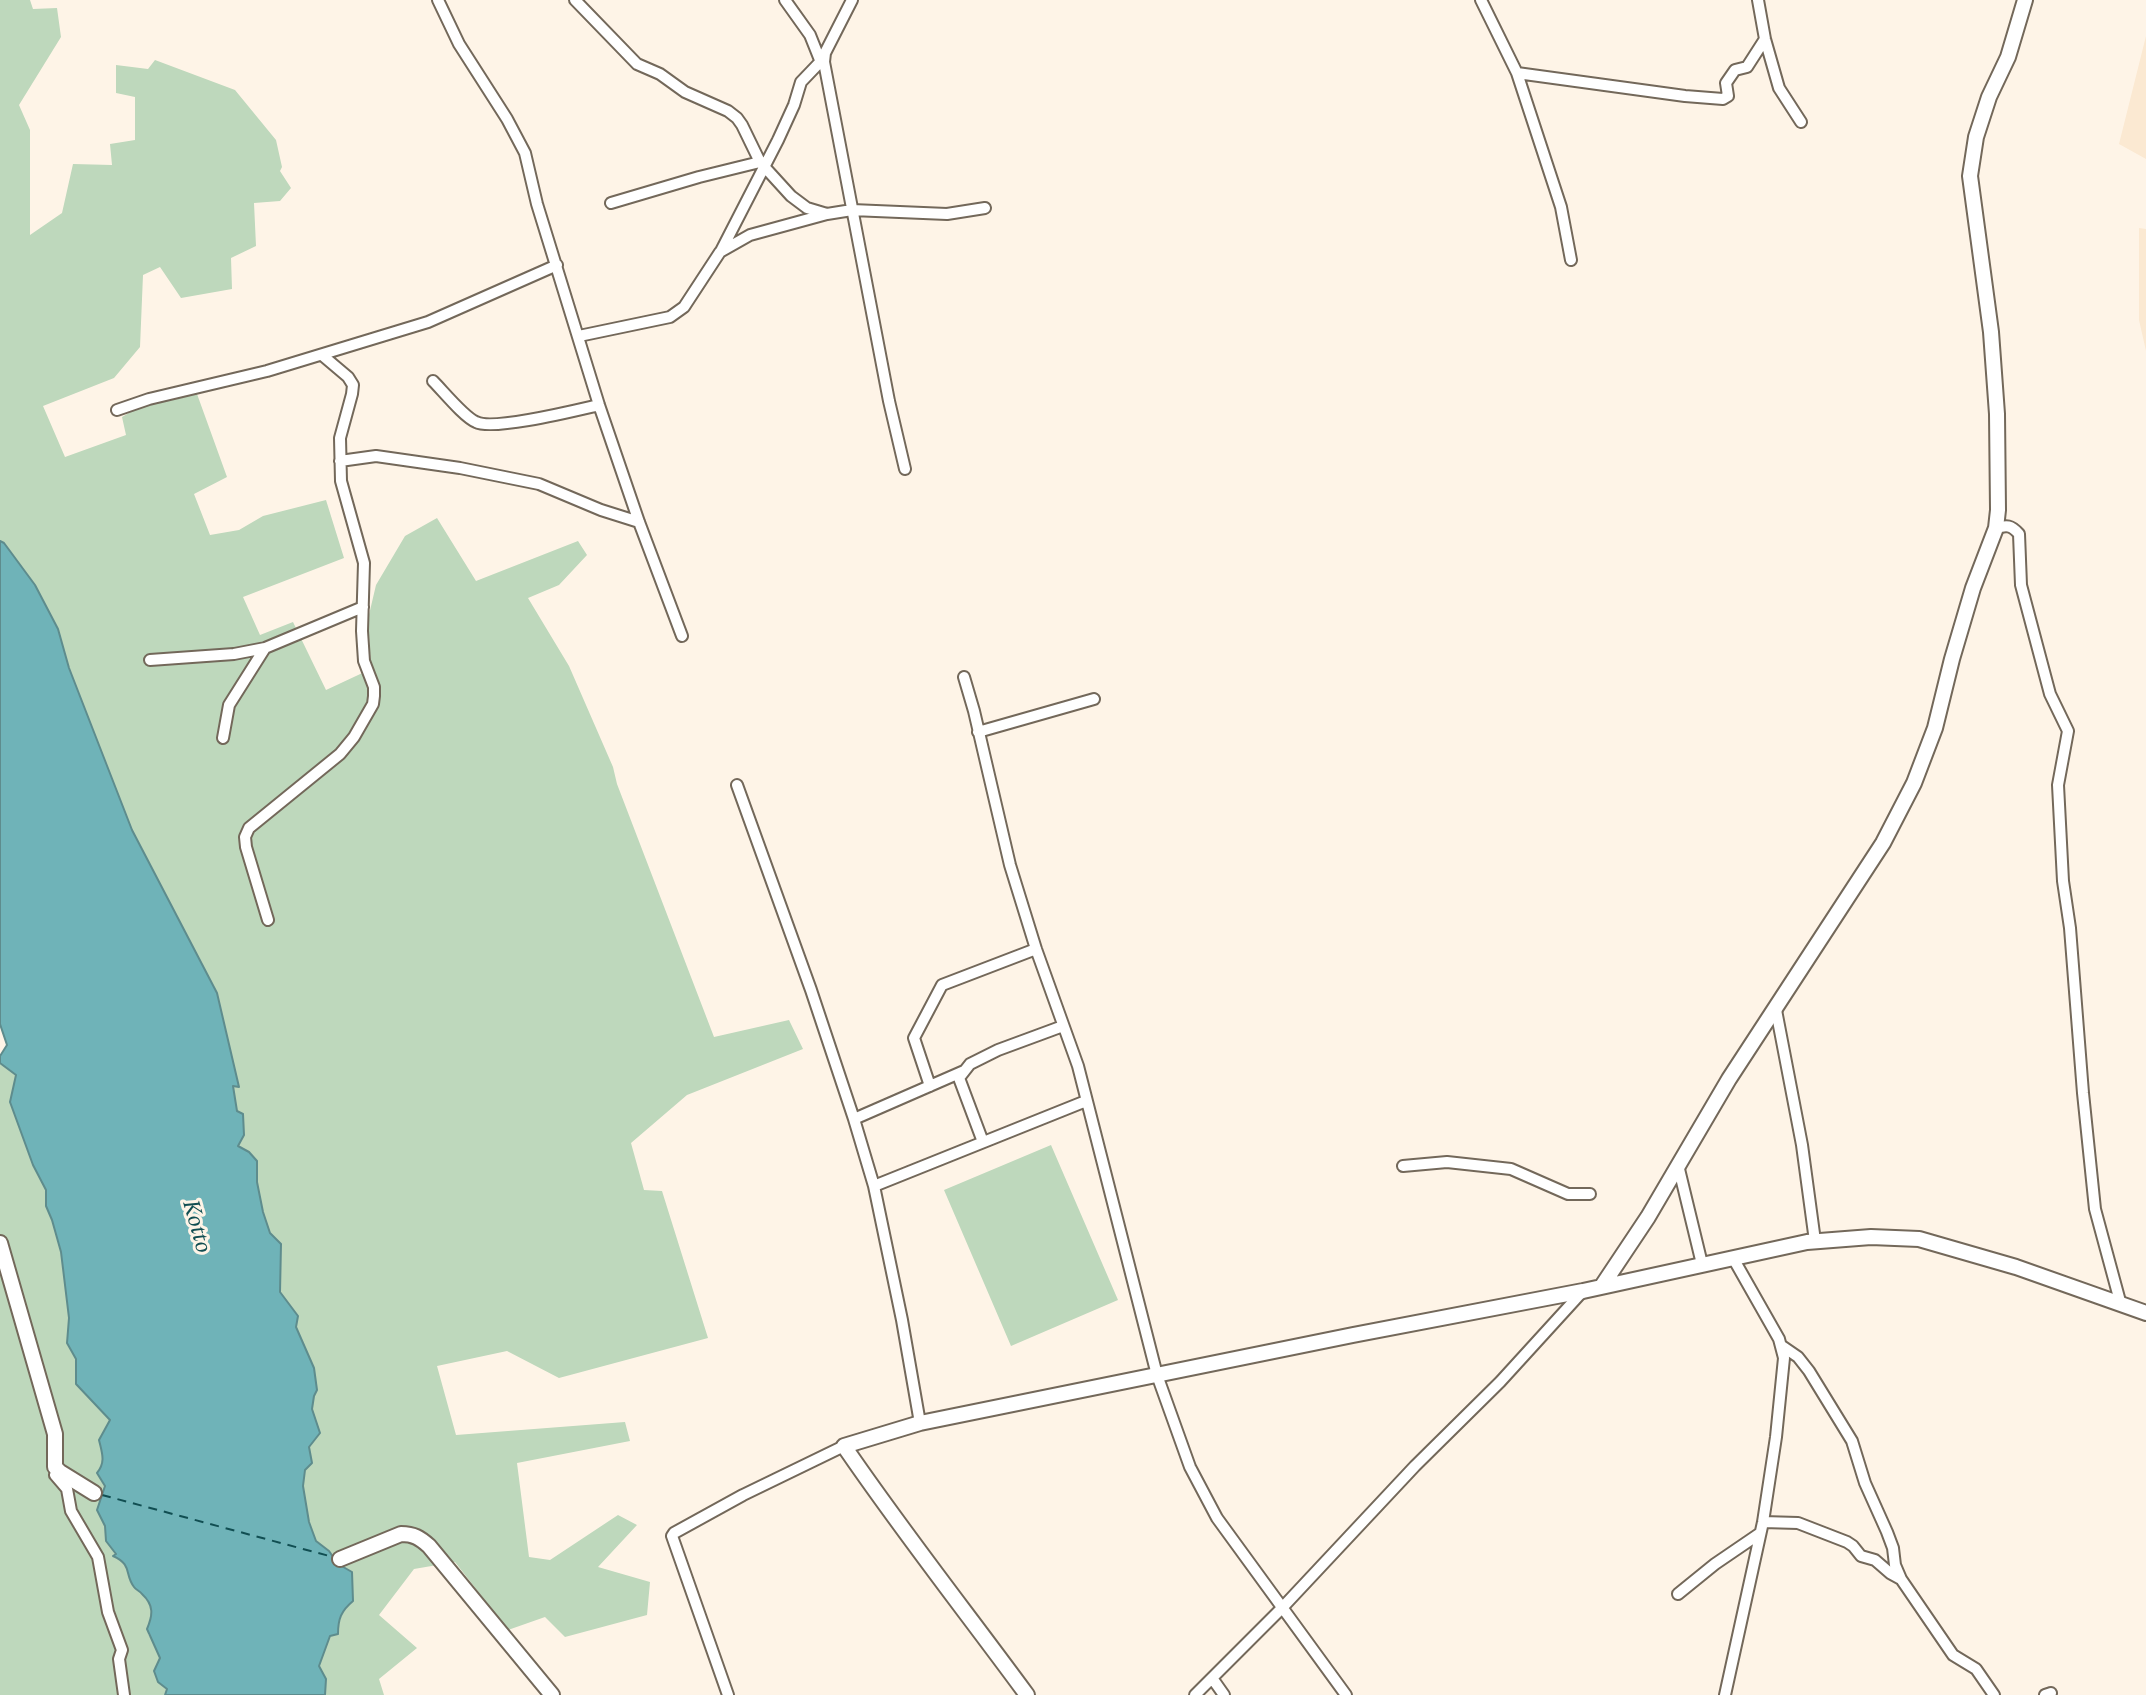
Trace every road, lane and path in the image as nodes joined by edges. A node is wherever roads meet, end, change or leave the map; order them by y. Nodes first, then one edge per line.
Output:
1 (438, 0) edge
2 (575, 0) edge
3 (785, 0) edge
4 (852, 0) edge
5 (1481, 0) edge
6 (1758, 0) edge
7 (2025, 0) edge
8 (1765, 39) junction
9 (822, 59) junction
10 (1517, 73) junction
11 (1801, 122) dead end
12 (762, 165) junction
13 (611, 204) dead end
14 (985, 208) dead end
15 (852, 210) junction
16 (827, 214) junction
17 (720, 252) junction
18 (1572, 260) dead end
19 (557, 265) junction
20 (579, 336) junction
21 (322, 355) junction
22 (433, 381) dead end
23 (599, 405) junction
24 (117, 410) dead end
25 (340, 461) junction
26 (905, 469) dead end
27 (639, 522) junction
28 (1996, 528) junction
29 (363, 607) junction
30 (682, 636) dead end
31 (265, 648) junction
32 (150, 660) dead end
33 (964, 677) dead end
34 (1094, 699) dead end
35 (978, 732) junction
36 (223, 738) dead end
37 (737, 785) dead end
38 (268, 920) dead end
39 (1036, 949) junction
40 (1776, 1010) junction
41 (1063, 1026) junction
42 (965, 1070) junction
43 (930, 1086) junction
44 (1086, 1101) junction
45 (854, 1119) junction
46 (983, 1142) junction
47 (1678, 1164) junction
48 (1403, 1167) dead end
49 (874, 1186) junction
50 (1590, 1194) dead end
51 (1815, 1241) junction
52 (0, 1243) edge
53 (1732, 1258) junction
54 (1702, 1264) junction
55 (1602, 1286) junction
56 (1583, 1291) junction
57 (2121, 1304) junction
58 (2146, 1313) edge
59 (1782, 1346) junction
60 (1157, 1375) junction
61 (920, 1423) junction
62 (844, 1446) junction
63 (57, 1470) junction
64 (94, 1493) dead end
65 (1763, 1521) junction
66 (1759, 1534) junction
67 (340, 1559) dead end
68 (1901, 1579) junction
69 (1678, 1594) dead end
70 (1282, 1608) junction
71 (1212, 1678) junction
72 (124, 1695) edge
73 (552, 1695) edge
74 (728, 1695) edge
75 (1027, 1695) edge
76 (1195, 1695) edge
77 (1224, 1695) edge
78 (1346, 1695) edge
79 (1725, 1695) edge
80 (1994, 1695) edge

1 - 19 street
2 - 12 street
3 - 9 street
4 - 9 street
5 - 10 street
6 - 8 street
7 - 28 main road
8 - 10 street
8 - 11 street
9 - 12 street
9 - 15 street
10 - 18 street
12 - 13 street
12 - 16 street
12 - 17 street
14 - 15 street
15 - 16 street
15 - 26 street
16 - 17 street
17 - 20 street
19 - 20 street
19 - 21 street
20 - 23 street
21 - 24 street
21 - 25 street
22 - 23 street
23 - 27 street
25 - 27 street
25 - 29 street
27 - 30 street
28 - 40 main road
28 - 57 street
29 - 31 street
29 - 38 street
31 - 32 street
31 - 36 street
33 - 35 street
34 - 35 street
35 - 39 street
37 - 45 street
39 - 41 street
39 - 43 street
40 - 47 main road
40 - 51 street
41 - 42 street
41 - 44 street
42 - 43 street
42 - 46 street
43 - 45 street
44 - 46 street
44 - 60 street
45 - 49 street
46 - 49 street
47 - 54 street
47 - 55 main road
48 - 50 street
49 - 61 street
51 - 53 main road
51 - 57 main road
52 - 63 main road
53 - 54 main road
53 - 59 street
54 - 55 main road
55 - 56 main road
56 - 60 main road
56 - 70 street
57 - 58 main road
59 - 65 street
59 - 68 street
60 - 61 main road
60 - 70 street
61 - 62 main road
62 - 74 street
62 - 75 main road
63 - 64 main road
63 - 72 street
65 - 66 street
65 - 68 street
66 - 69 street
66 - 79 street
67 - 73 main road
68 - 80 street
70 - 71 street
70 - 78 street
71 - 76 street
71 - 77 street

